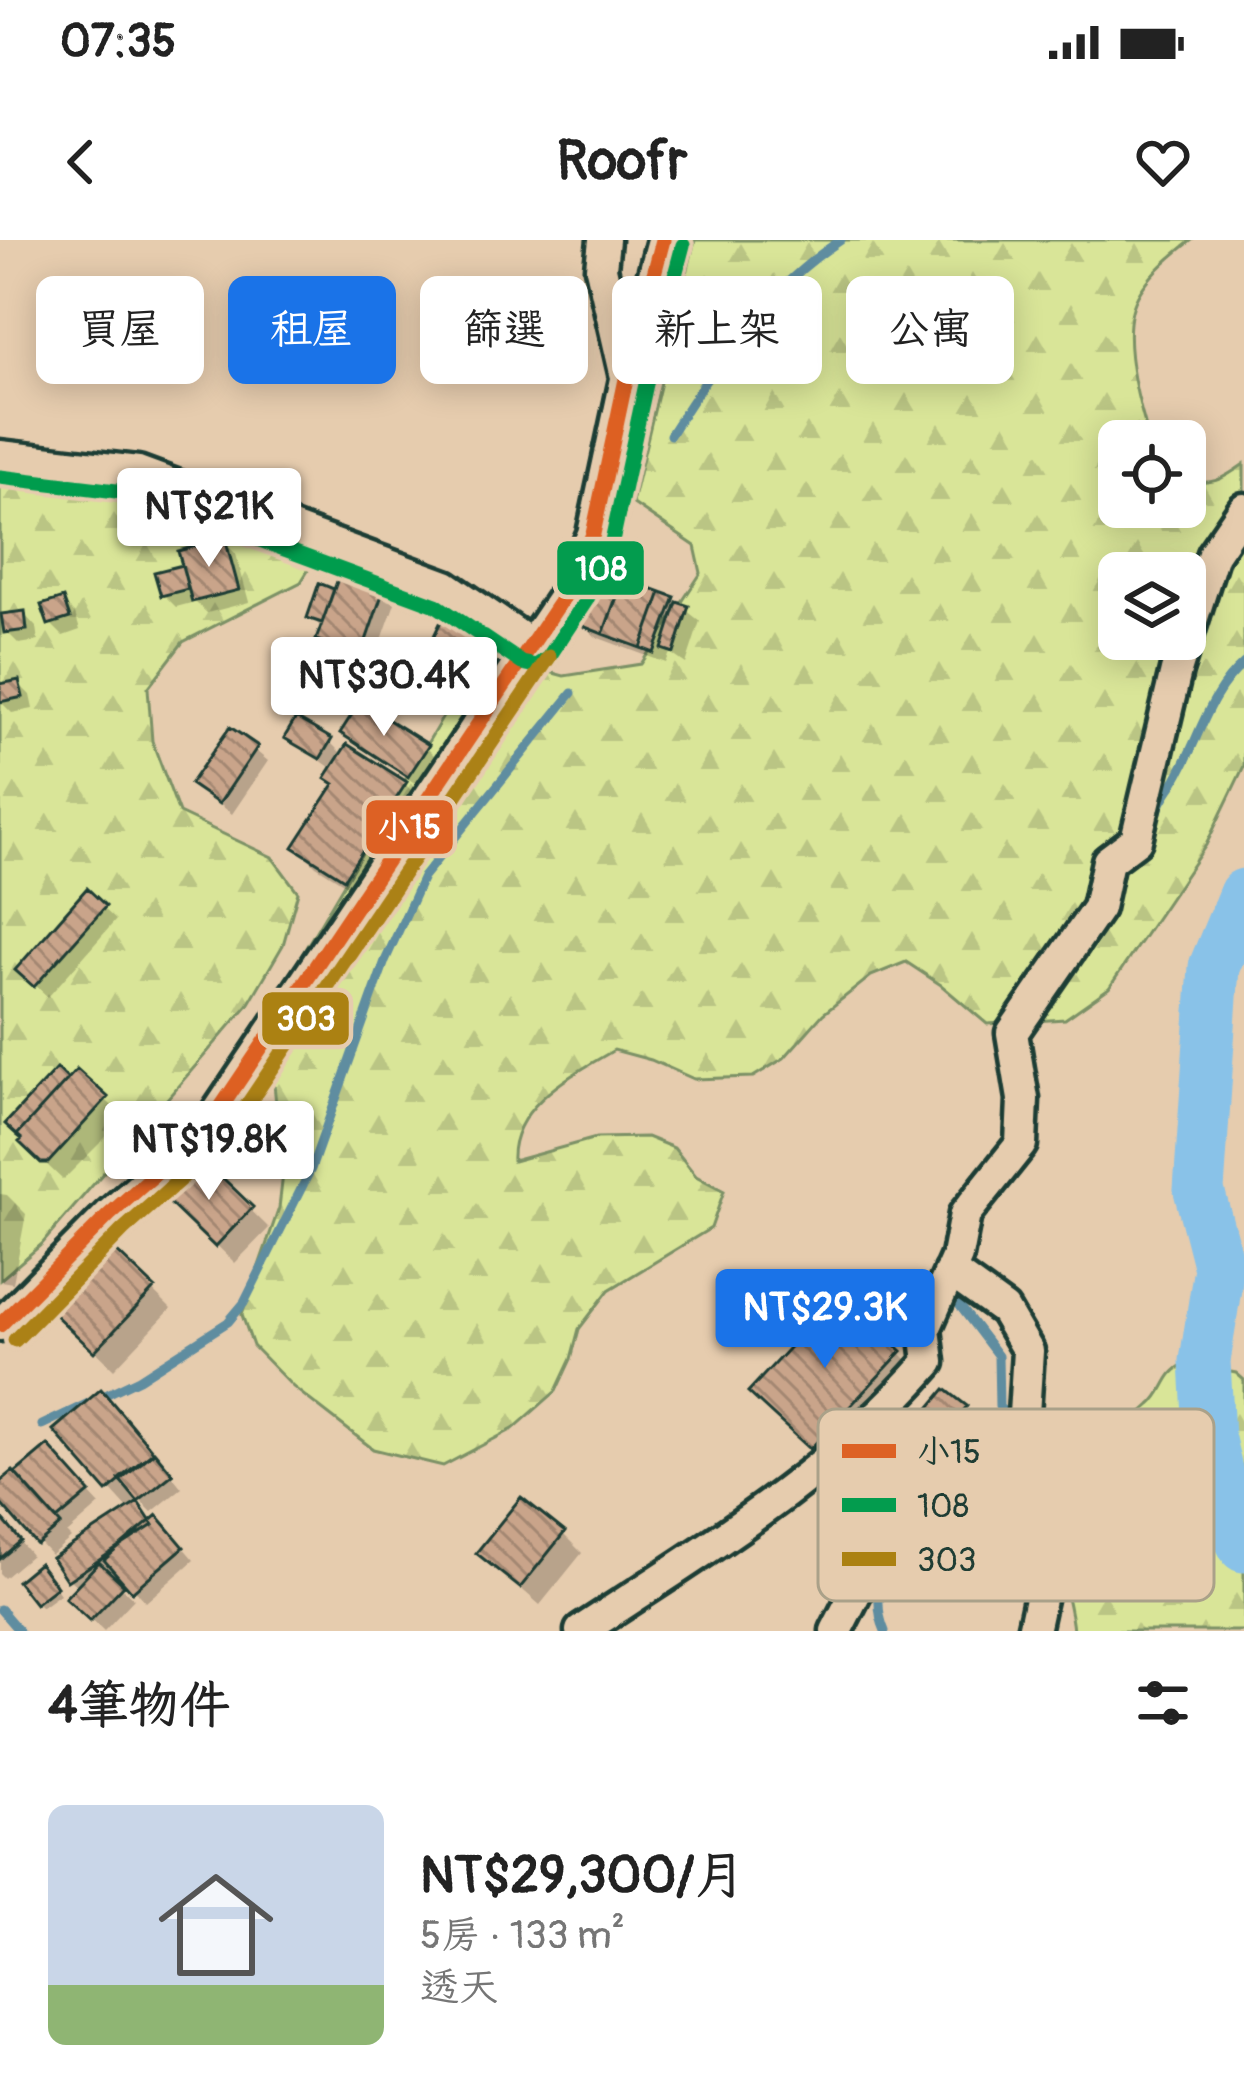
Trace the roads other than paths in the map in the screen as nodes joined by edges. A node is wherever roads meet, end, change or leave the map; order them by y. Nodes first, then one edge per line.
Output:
1 (663, 240) edge
2 (599, 249) edge
3 (653, 276) edge
4 (612, 312) edge
5 (625, 384) edge
6 (0, 456) edge
7 (1244, 509) edge
8 (532, 645) junction
9 (950, 1271) junction
10 (0, 1325) edge
11 (888, 1409) edge
12 (1024, 1409) edge
13 (818, 1465) edge
14 (852, 1601) edge
15 (1040, 1601) edge
16 (581, 1631) edge
17 (836, 1631) edge
18 (1034, 1631) edge

1 - 3 street
2 - 4 street
5 - 8 street
6 - 8 street
7 - 9 street
8 - 10 street
9 - 11 street
9 - 12 street
13 - 16 street
14 - 17 street
15 - 18 street

